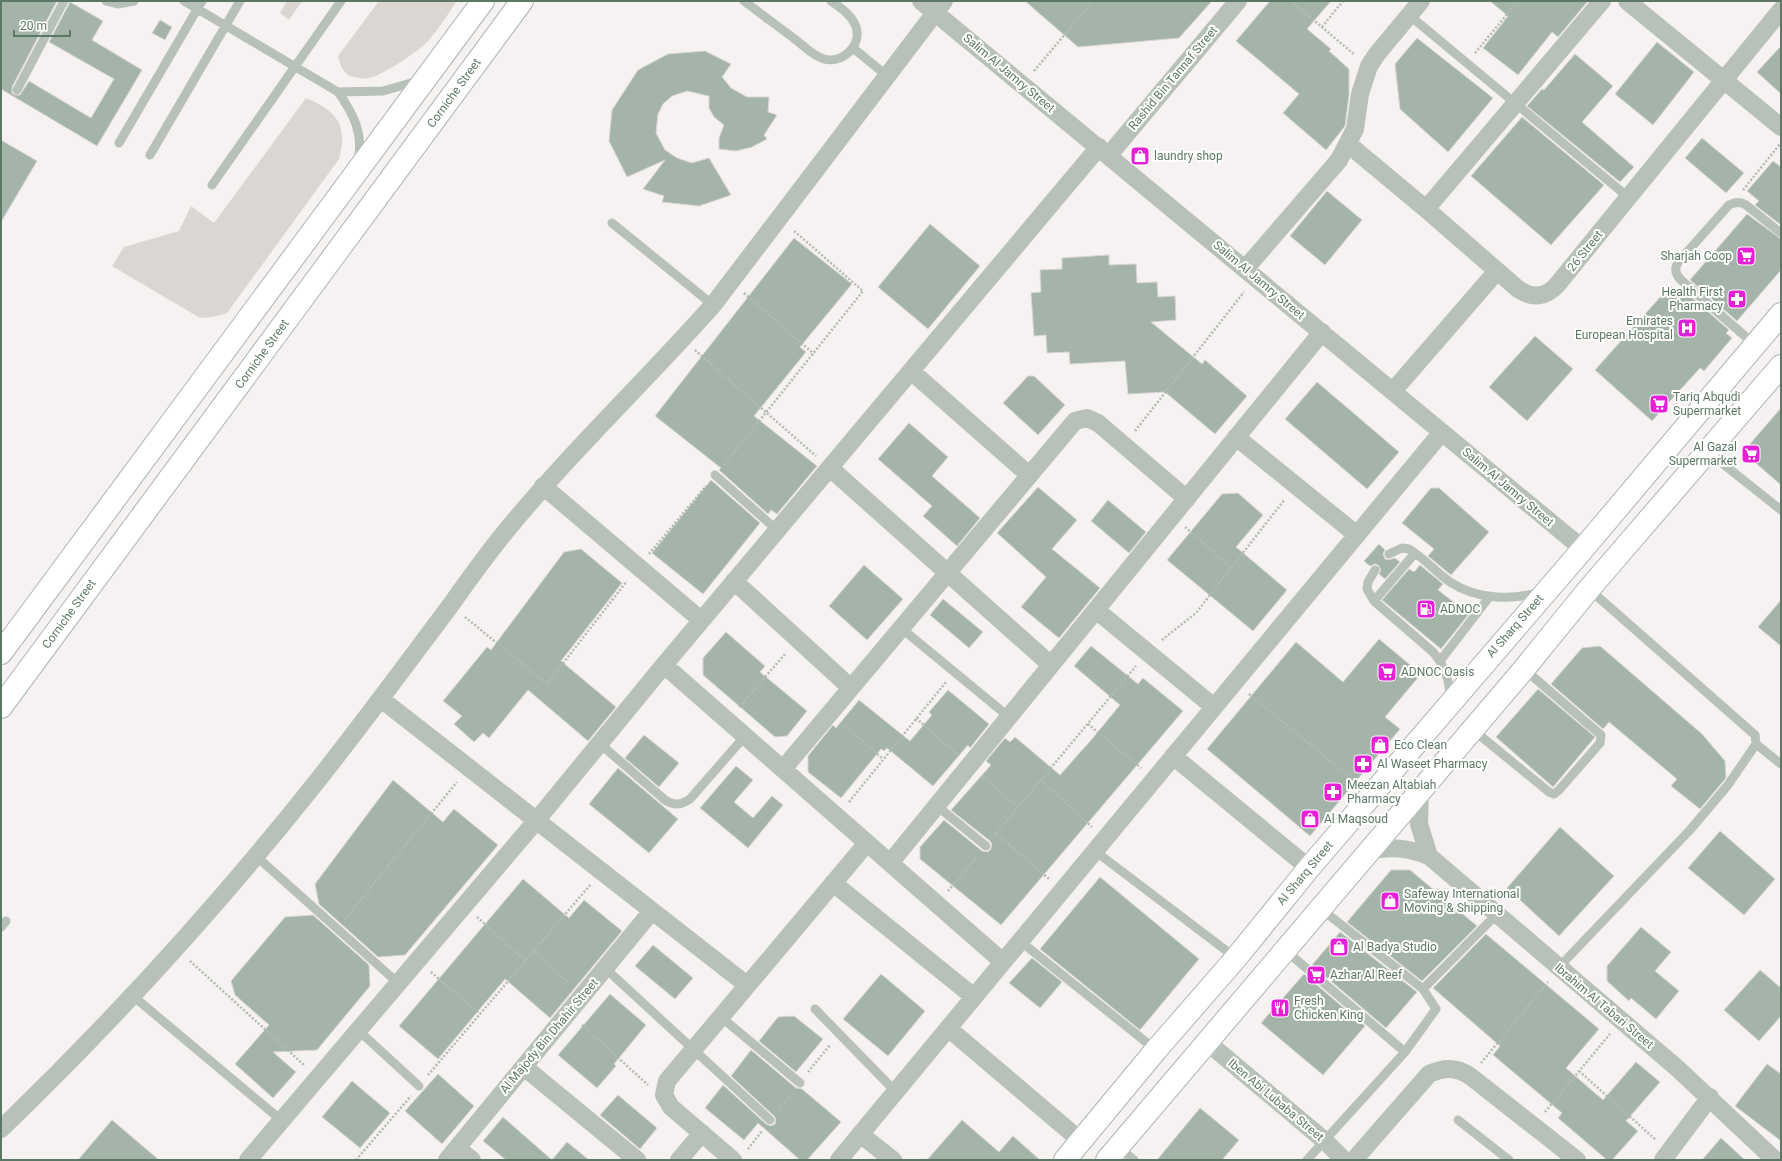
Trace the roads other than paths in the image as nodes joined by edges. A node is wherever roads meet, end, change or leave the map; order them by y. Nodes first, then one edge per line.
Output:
1 (64, 1) edge
2 (106, 1) edge
3 (134, 1) edge
4 (184, 1) edge
5 (240, 1) edge
6 (341, 1) edge
7 (483, 1) edge
8 (522, 1) edge
9 (744, 1) edge
10 (831, 1) edge
11 (1238, 1) edge
12 (1421, 1) edge
13 (1602, 1) edge
14 (1627, 1) edge
15 (931, 4) edge
16 (200, 5) edge
17 (1781, 10) edge
18 (1409, 15) junction
19 (225, 25) junction
20 (853, 48) junction
21 (295, 67) junction
22 (886, 75) junction
23 (425, 79) junction
24 (1724, 80) junction
25 (17, 90) dead end
26 (338, 92) junction
27 (1515, 103) junction
28 (1781, 127) edge
29 (119, 143) dead end
30 (1348, 144) junction
31 (1104, 151) junction
32 (150, 155) dead end
33 (355, 174) junction
34 (212, 185) dead end
35 (1628, 197) junction
36 (1426, 209) junction
37 (368, 210) junction
38 (612, 223) dead end
39 (1781, 233) edge
40 (1497, 271) junction
41 (1250, 273) junction
42 (713, 305) junction
43 (1781, 314) edge
44 (242, 327) junction
45 (1322, 332) junction
46 (1755, 345) junction
47 (1781, 366) edge
48 (911, 371) junction
49 (1393, 391) junction
50 (205, 431) junction
51 (1442, 432) junction
52 (1236, 437) junction
53 (1708, 452) junction
54 (830, 468) junction
55 (715, 475) road end
56 (1029, 475) junction
57 (543, 486) junction
58 (1187, 498) junction
59 (1781, 510) edge
60 (777, 530) junction
61 (1356, 535) junction
62 (1583, 549) junction
63 (1415, 553) junction
64 (1389, 554) dead end
65 (1375, 570) dead end
66 (947, 572) junction
67 (734, 581) junction
68 (1589, 589) junction
69 (1547, 590) junction
70 (1490, 596) junction
71 (1374, 601) junction
72 (1096, 610) junction
73 (701, 620) junction
74 (900, 628) junction
75 (1, 653) edge
76 (1440, 661) junction
77 (664, 665) junction
78 (1051, 665) junction
79 (1524, 669) junction
80 (851, 688) junction
81 (381, 699) junction
82 (1450, 701) junction
83 (1, 706) edge
84 (1214, 707) junction
85 (1009, 717) junction
86 (1472, 729) junction
87 (745, 736) junction
88 (599, 743) junction
89 (1756, 744) junction
90 (1173, 756) junction
91 (1781, 764) edge
92 (783, 769) junction
93 (1420, 790) junction
94 (937, 806) junction
95 (536, 821) junction
96 (867, 843) junction
97 (1100, 845) junction
98 (986, 846) road end
99 (1369, 850) junction
100 (256, 856) junction
101 (1429, 856) junction
102 (890, 863) junction
103 (1309, 868) junction
104 (833, 883) junction
105 (1320, 908) junction
106 (652, 911) junction
107 (1497, 914) junction
108 (1020, 941) junction
109 (1285, 950) junction
110 (1236, 958) junction
111 (1003, 962) junction
112 (1559, 967) junction
113 (605, 968) junction
114 (398, 983) junction
115 (747, 985) junction
116 (1422, 989) junction
117 (133, 996) junction
118 (974, 997) junction
119 (815, 1009) dead end
120 (721, 1017) junction
121 (948, 1028) junction
122 (358, 1030) junction
123 (1207, 1042) junction
124 (693, 1049) junction
125 (1156, 1050) junction
126 (1405, 1052) junction
127 (524, 1067) junction
128 (800, 1083) road end
129 (419, 1086) road end
130 (895, 1091) junction
131 (1710, 1097) junction
132 (281, 1120) junction
133 (770, 1120) road end
134 (1458, 1120) dead end
135 (1, 1129) edge
136 (702, 1133) junction
137 (860, 1134) junction
138 (1081, 1141) junction
139 (1325, 1141) junction
140 (452, 1154) edge
141 (1119, 1156) edge
142 (1666, 1156) edge
143 (738, 1157) edge
144 (248, 1160) edge
145 (472, 1160) edge
146 (637, 1160) edge
147 (679, 1160) edge
148 (839, 1160) edge
149 (893, 1160) edge
150 (1065, 1160) edge
151 (1307, 1160) edge
152 (1344, 1160) edge
153 (1354, 1160) edge
154 (1509, 1160) edge
155 (1577, 1160) edge
156 (1775, 1160) edge

1 - 25 lane
2 - 3 lane
4 - 16 lane
5 - 19 lane
6 - 21 lane
7 - 23 main road
8 - 37 main road, Corniche Street
9 - 20 lane
10 - 20 lane
11 - 31 street, Rashid Bin Tannaf Street
12 - 18 street
13 - 27 street
14 - 24 street
15 - 22 street
15 - 31 street, Salim Al Jamry Street
16 - 19 lane
16 - 29 lane
17 - 24 street, 26 Street
18 - 27 lane
18 - 30 street
19 - 21 lane
19 - 32 lane
20 - 22 lane
21 - 26 lane
21 - 34 lane
22 - 42 street
23 - 26 lane
23 - 33 main road
23 - 37 main road
24 - 28 street
24 - 35 street, 26 Street
26 - 33 lane
27 - 35 lane
27 - 36 street
30 - 36 street, 26 Street
30 - 41 street
31 - 41 street, Salim Al Jamry Street
31 - 48 street, Rashid Bin Tannaf Street
33 - 44 main road
35 - 40 street, 26 Street
36 - 40 street, 26 Street
37 - 50 main road, Corniche Street
38 - 42 lane
39 - 46 lane
40 - 49 street
41 - 45 street, Salim Al Jamry Street
42 - 57 street
43 - 46 main road, Al Sharq Street
44 - 50 main road
44 - 75 main road
45 - 49 street, Salim Al Jamry Street
45 - 52 street
46 - 62 main road, Al Sharq Street
47 - 53 main road
48 - 54 street, Rashid Bin Tannaf Street
48 - 56 street
49 - 51 street, Salim Al Jamry Street
50 - 83 main road, Corniche Street
51 - 61 street
51 - 62 street, Salim Al Jamry Street
52 - 58 street
52 - 61 street
53 - 59 lane
53 - 68 main road
54 - 60 street, Rashid Bin Tannaf Street
54 - 66 street
55 - 60 lane
56 - 58 street
56 - 66 street
57 - 73 street
57 - 81 street
58 - 72 street
60 - 67 street, Rashid Bin Tannaf Street
61 - 84 street
62 - 69 main road, Al Sharq Street
63 - 64 lane
63 - 70 lane
63 - 71 lane
65 - 71 lane
66 - 74 street
66 - 78 street
67 - 73 street, Rashid Bin Tannaf Street
67 - 80 street
68 - 79 main road
68 - 89 lane
69 - 70 lane
69 - 82 main road, Al Sharq Street
70 - 76 lane
71 - 76 lane
72 - 78 street
72 - 84 street
73 - 77 street, Rashid Bin Tannaf Street
74 - 80 street
74 - 85 lane
76 - 82 lane
77 - 87 street
77 - 88 street, Rashid Bin Tannaf Street
78 - 85 street
79 - 86 main road
79 - 86 lane
80 - 92 street
81 - 95 street
81 - 100 street
82 - 103 main road, Al Sharq Street
84 - 90 street
85 - 94 street
86 - 93 main road
87 - 88 lane
87 - 92 street
88 - 95 street, Rashid Bin Tannaf Street
89 - 91 lane
89 - 112 lane
90 - 97 street
90 - 103 street
92 - 96 street
93 - 99 main road
93 - 101 street
94 - 98 lane
94 - 102 street
95 - 106 street
95 - 114 street, Rashid Bin Tannaf Street
96 - 102 street
96 - 104 street
97 - 108 street
97 - 110 lane
99 - 101 street, Ibrahim Al Tabari Street
99 - 105 main road
100 - 114 lane
100 - 117 street
101 - 107 street, Ibrahim Al Tabari Street
102 - 111 street
103 - 110 main road, Al Sharq Street
104 - 115 street
104 - 118 street
105 - 109 main road
105 - 116 lane
106 - 113 street, Al Majody Bin Dhahir Street
106 - 115 street
107 - 112 street, Ibrahim Al Tabari Street
107 - 116 lane
108 - 111 street
108 - 125 lane
109 - 123 main road
109 - 126 lane
110 - 125 main road, Al Sharq Street
111 - 118 street
112 - 131 street, Ibrahim Al Tabari Street
113 - 124 lane
113 - 127 street, Al Majody Bin Dhahir Street
114 - 122 street, Rashid Bin Tannaf Street
115 - 120 street
116 - 126 lane
117 - 132 lane
117 - 135 street
118 - 121 street
119 - 130 lane
120 - 124 street
120 - 128 lane
121 - 130 street
121 - 138 street
122 - 129 lane
122 - 132 street, Rashid Bin Tannaf Street
123 - 139 street, Iben Abi Lubaba Street
123 - 141 main road
124 - 133 lane
124 - 136 street
125 - 138 main road, Al Sharq Street
126 - 139 lane
127 - 140 street, Al Majody Bin Dhahir Street
127 - 146 street
130 - 137 street
131 - 142 street
131 - 156 street, Ibrahim Al Tabari Street
132 - 144 street, Rashid Bin Tannaf Street
134 - 154 lane
136 - 143 street
136 - 147 street
137 - 148 street
137 - 149 street
138 - 150 main road, Al Sharq Street
139 - 151 lane
139 - 152 street, Iben Abi Lubaba Street
140 - 145 street
153 - 155 street

